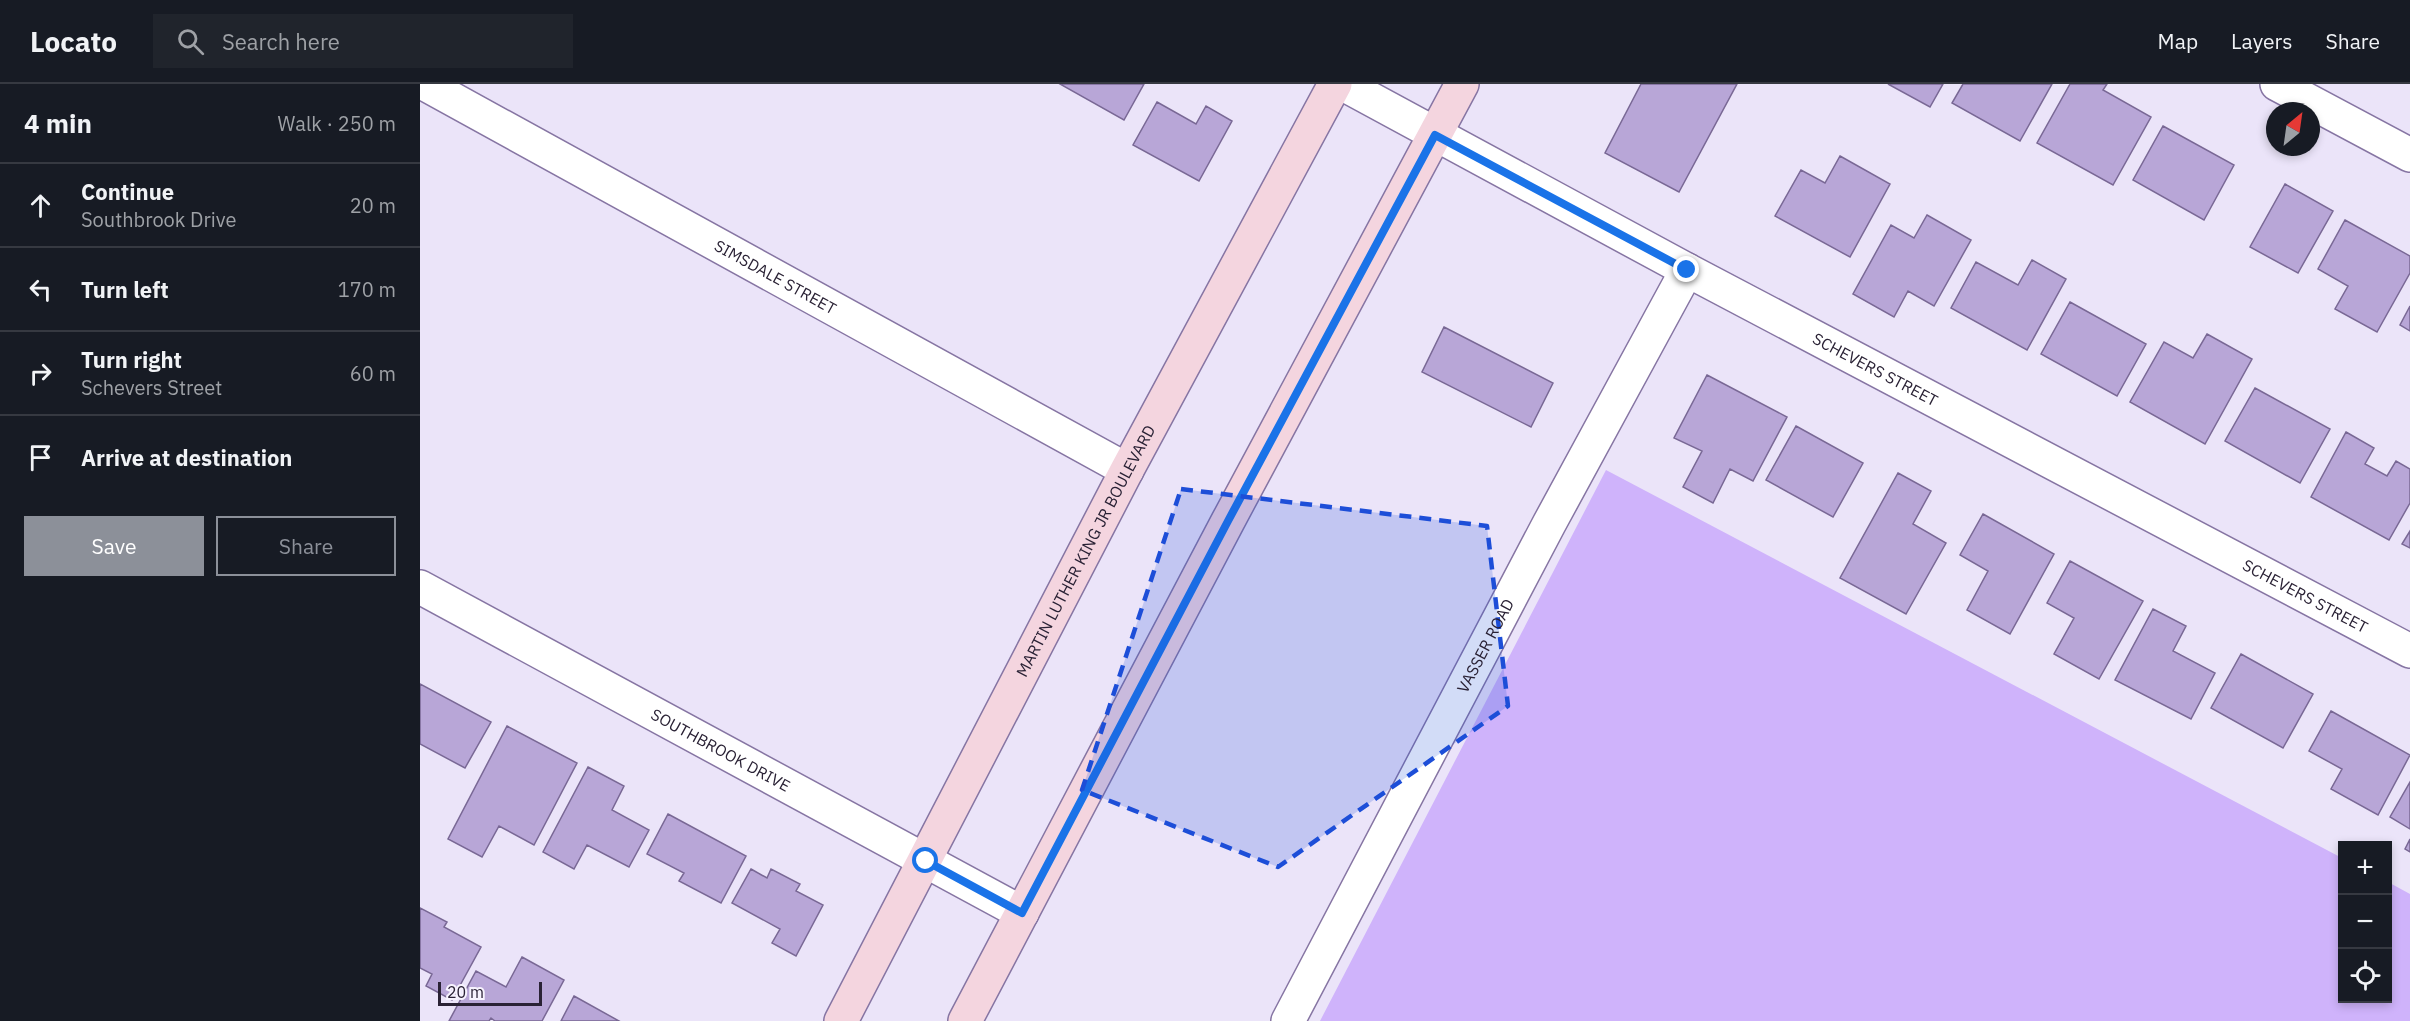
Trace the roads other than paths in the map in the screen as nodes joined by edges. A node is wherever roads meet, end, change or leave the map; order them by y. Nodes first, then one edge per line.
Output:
1 (425, 84) edge
2 (1335, 84) edge
3 (1342, 84) edge
4 (1462, 84) edge
5 (2277, 84) edge
6 (1435, 135) junction
7 (2410, 155) edge
8 (1687, 270) junction
9 (1127, 470) junction
10 (420, 587) edge
11 (2410, 651) edge
12 (926, 861) junction
13 (1022, 913) junction
14 (841, 1021) edge
15 (965, 1021) edge
16 (1288, 1021) edge

1 - 9 street, SIMSDALE STREET
2 - 9 main road, MARTIN LUTHER KING JR BOULEVARD
3 - 6 street, SCHEVERS STREET
4 - 6 main road
5 - 7 street
6 - 8 street, SCHEVERS STREET
6 - 13 main road
8 - 11 street, SCHEVERS STREET
8 - 16 street, VASSER ROAD
9 - 12 main road, MARTIN LUTHER KING JR BOULEVARD
10 - 12 street, SOUTHBROOK DRIVE
12 - 13 street, SOUTHBROOK DRIVE
12 - 14 main road, MARTIN LUTHER KING JR BOULEVARD
13 - 15 main road

